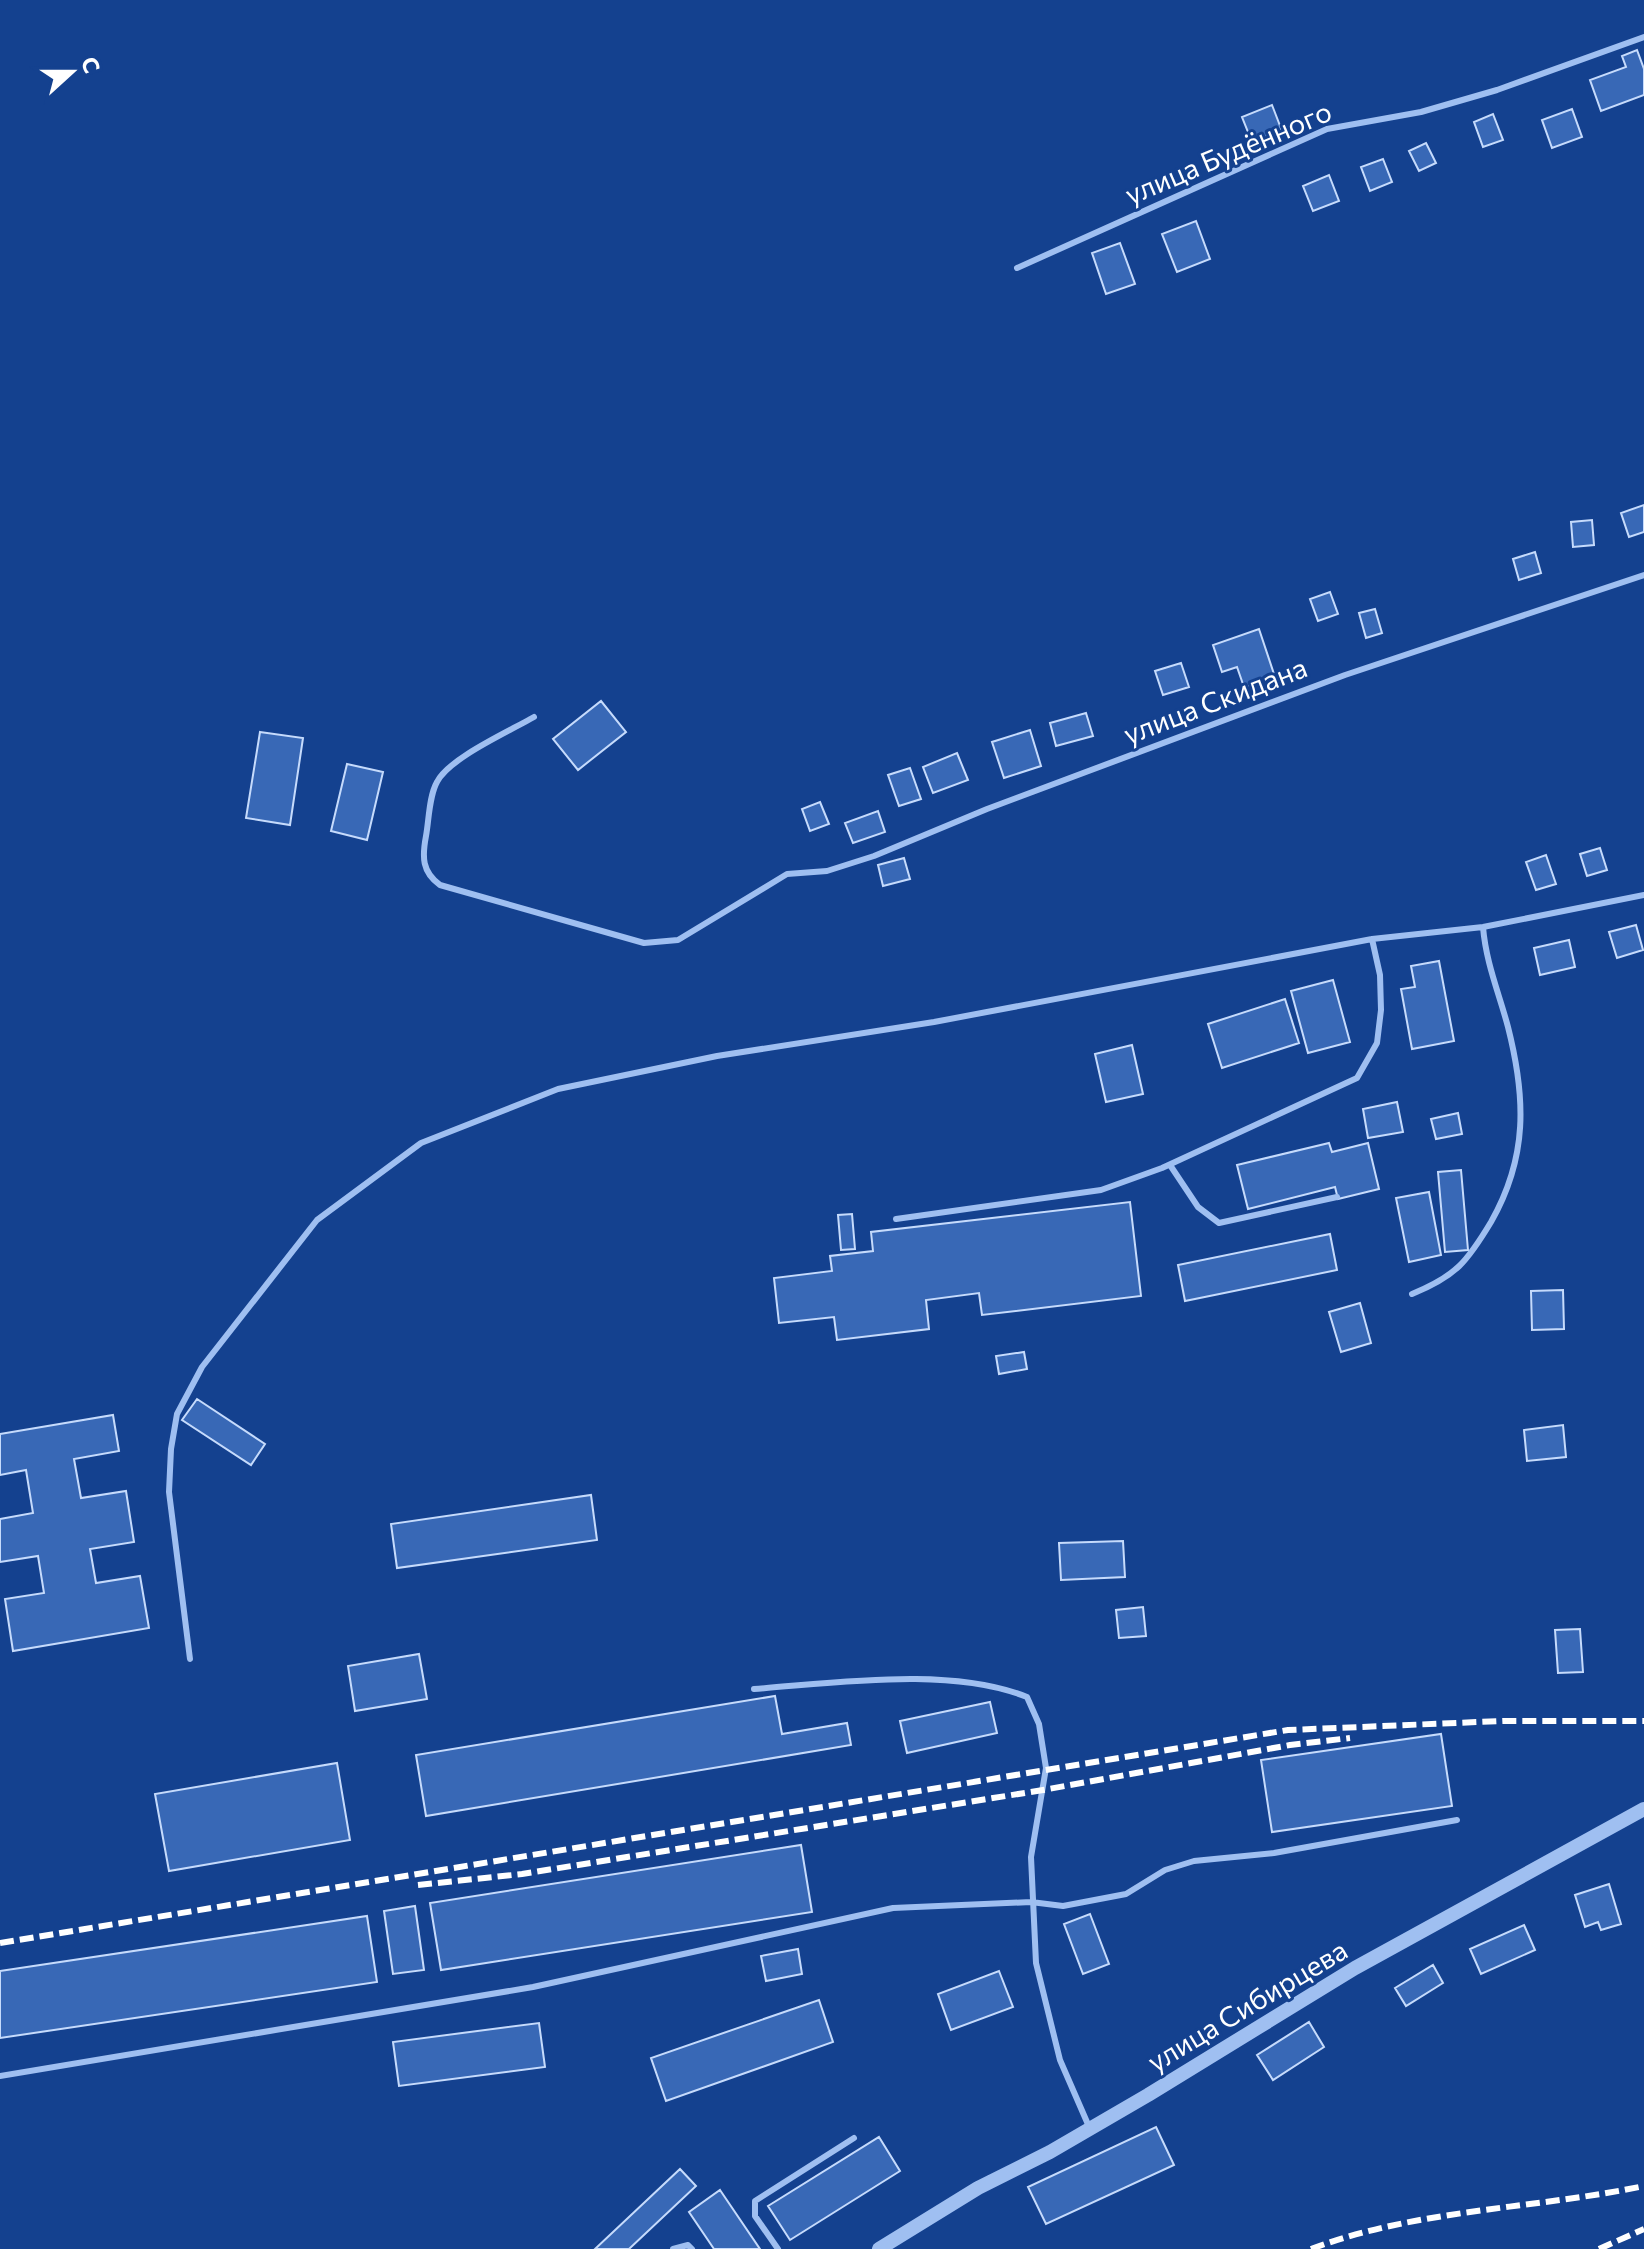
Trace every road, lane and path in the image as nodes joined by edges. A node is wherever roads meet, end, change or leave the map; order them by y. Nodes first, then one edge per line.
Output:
1 (1644, 37) edge
2 (1017, 268) dead end
3 (1644, 575) edge
4 (534, 717) dead end
5 (1644, 895) edge
6 (1483, 927) junction
7 (1372, 939) junction
8 (1170, 1165) junction
9 (1337, 1197) dead end
10 (896, 1219) dead end
11 (1412, 1294) dead end
12 (190, 1659) dead end
13 (754, 1689) dead end
14 (1644, 1809) edge
15 (1457, 1820) dead end
16 (1031, 1902) junction
17 (0, 2076) edge
18 (1090, 2129) junction
19 (854, 2138) dead end
20 (673, 2249) edge
21 (692, 2249) edge
22 (778, 2249) edge
23 (879, 2249) edge

1 - 2 lane, улица Будённого
3 - 4 lane, улица Скидана
5 - 6 lane
6 - 7 lane
6 - 11 lane
7 - 8 lane
7 - 12 lane
8 - 9 lane
8 - 10 lane
13 - 16 lane
14 - 18 street, улица Сибирцева
15 - 16 lane
16 - 17 lane
16 - 18 lane
18 - 23 street, улица Сибирцева
19 - 22 lane
20 - 21 lane

